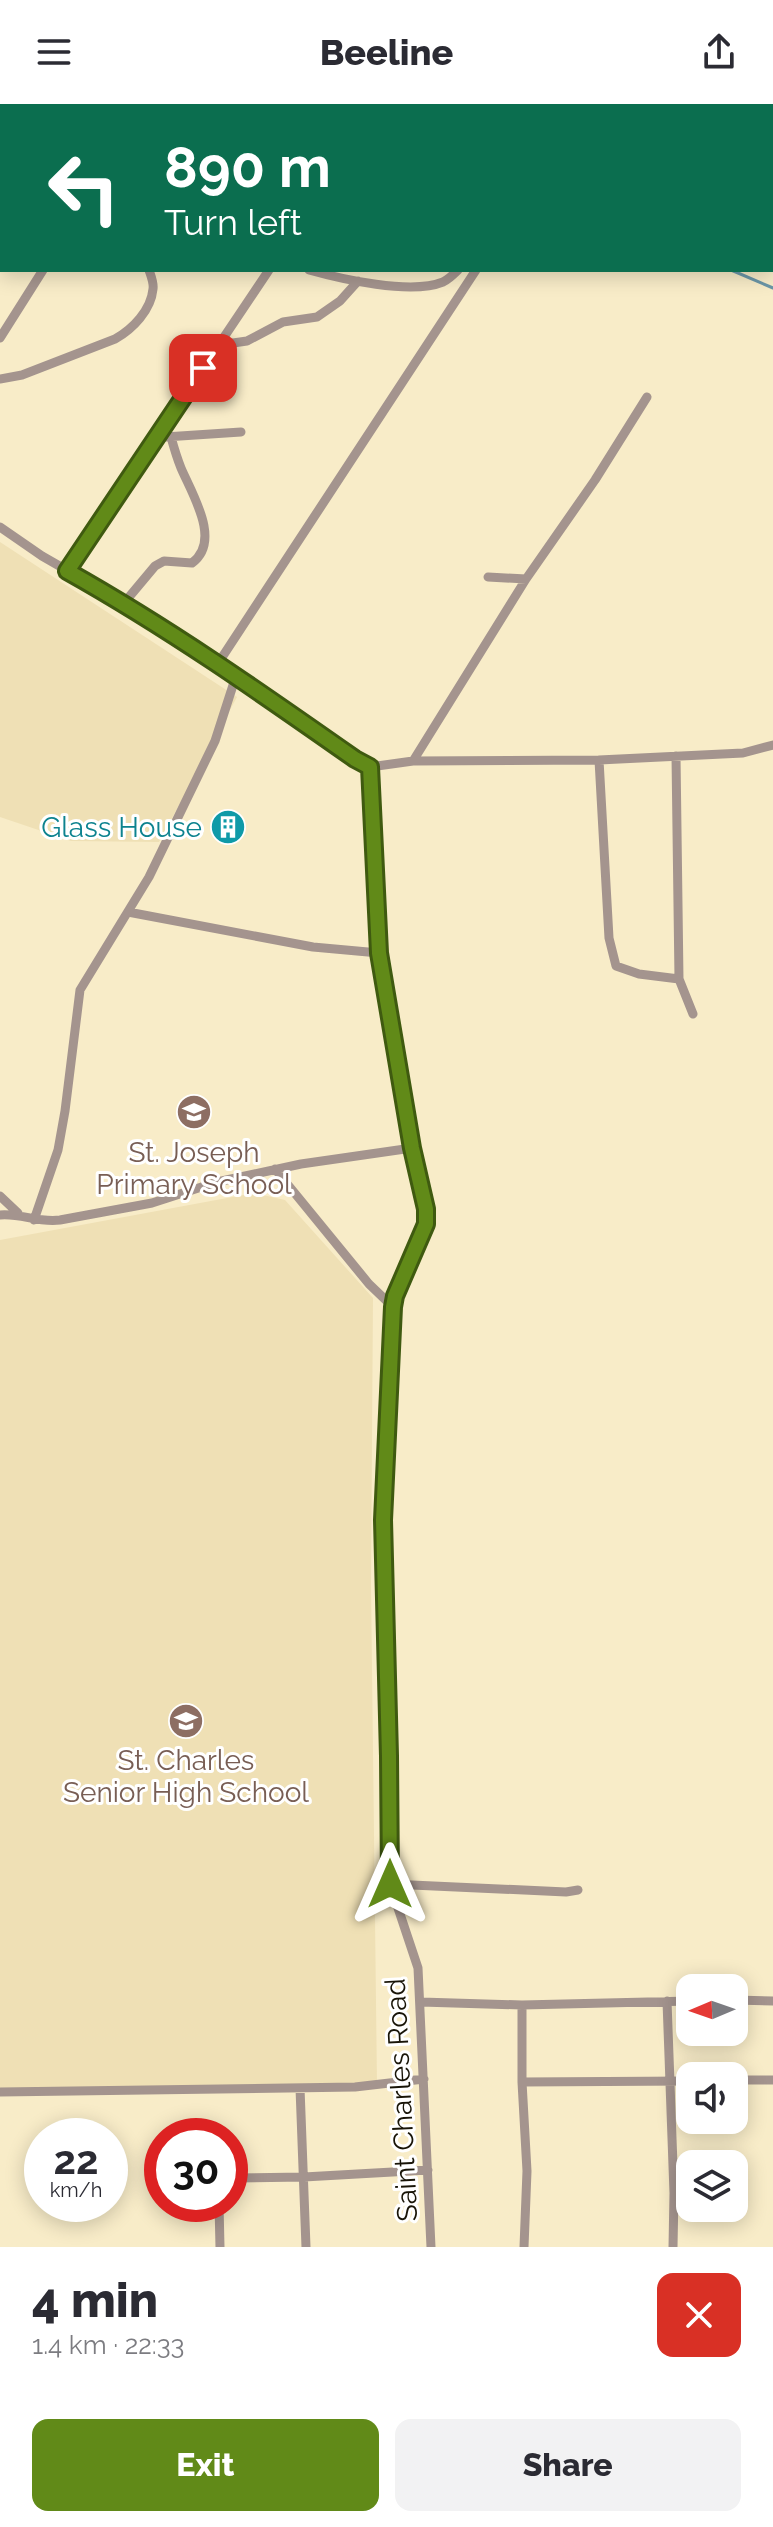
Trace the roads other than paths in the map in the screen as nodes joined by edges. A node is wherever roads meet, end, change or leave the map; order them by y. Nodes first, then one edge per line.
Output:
1 (42, 272) edge
2 (149, 272) edge
3 (268, 272) edge
4 (318, 272) edge
5 (457, 272) edge
6 (460, 272) edge
7 (475, 272) edge
8 (358, 281) junction
9 (464, 288) junction
10 (0, 338) edge
11 (219, 345) junction
12 (0, 379) edge
13 (647, 397) dead end
14 (241, 432) dead end
15 (171, 437) junction
16 (157, 438) junction
17 (0, 527) edge
18 (67, 571) junction
19 (488, 577) dead end
20 (526, 579) junction
21 (124, 603) junction
22 (217, 665) junction
23 (236, 676) junction
24 (773, 745) edge
25 (676, 756) junction
26 (599, 760) junction
27 (413, 761) junction
28 (370, 767) junction
29 (128, 912) junction
30 (379, 953) junction
31 (679, 979) junction
32 (693, 1014) dead end
33 (412, 1148) junction
34 (275, 1169) junction
35 (0, 1196) edge
36 (18, 1213) junction
37 (0, 1215) edge
38 (34, 1220) junction
39 (393, 1307) junction
40 (390, 1884) junction
41 (578, 1890) dead end
42 (748, 2000) edge
43 (667, 2001) junction
44 (676, 2001) edge
45 (773, 2001) edge
46 (421, 2002) junction
47 (522, 2005) junction
48 (424, 2079) junction
49 (748, 2080) edge
50 (773, 2080) edge
51 (671, 2081) junction
52 (676, 2081) edge
53 (522, 2082) junction
54 (300, 2088) junction
55 (0, 2092) edge
56 (428, 2170) junction
57 (304, 2177) junction
58 (248, 2178) edge
59 (219, 2222) edge
60 (220, 2247) edge
61 (306, 2247) edge
62 (431, 2247) edge
63 (524, 2247) edge
64 (673, 2247) edge

1 - 10 street
2 - 12 street
3 - 11 street
4 - 8 street
5 - 8 street
6 - 9 street
7 - 9 street
8 - 11 street
9 - 22 street
11 - 16 street
13 - 20 street
14 - 15 street
15 - 16 street
15 - 21 street
16 - 18 street
17 - 18 street
18 - 21 street
19 - 20 street
20 - 27 street
21 - 22 street
22 - 23 street
23 - 28 street
23 - 29 street
24 - 25 street
25 - 26 street
25 - 31 street
26 - 27 street
26 - 31 street
27 - 28 street
28 - 30 street, Saint Charles Road
29 - 30 street
29 - 38 street
30 - 33 street, Saint Charles Road
31 - 32 street
33 - 34 street
33 - 39 street, Saint Charles Road
34 - 38 street
34 - 39 street
35 - 36 street
36 - 37 street
36 - 38 street
39 - 40 street, Saint Charles Road
40 - 41 street
40 - 46 street, Saint Charles Road
42 - 45 street
43 - 44 street
43 - 47 street
43 - 51 street
46 - 47 street
46 - 48 street, Saint Charles Road
47 - 53 street
48 - 54 street
48 - 56 street, Saint Charles Road
49 - 50 street
51 - 52 street
51 - 53 street
51 - 64 street
53 - 63 street
54 - 55 street
54 - 57 street
56 - 57 street
56 - 62 street, Saint Charles Road
57 - 58 street
57 - 61 street
59 - 60 street

